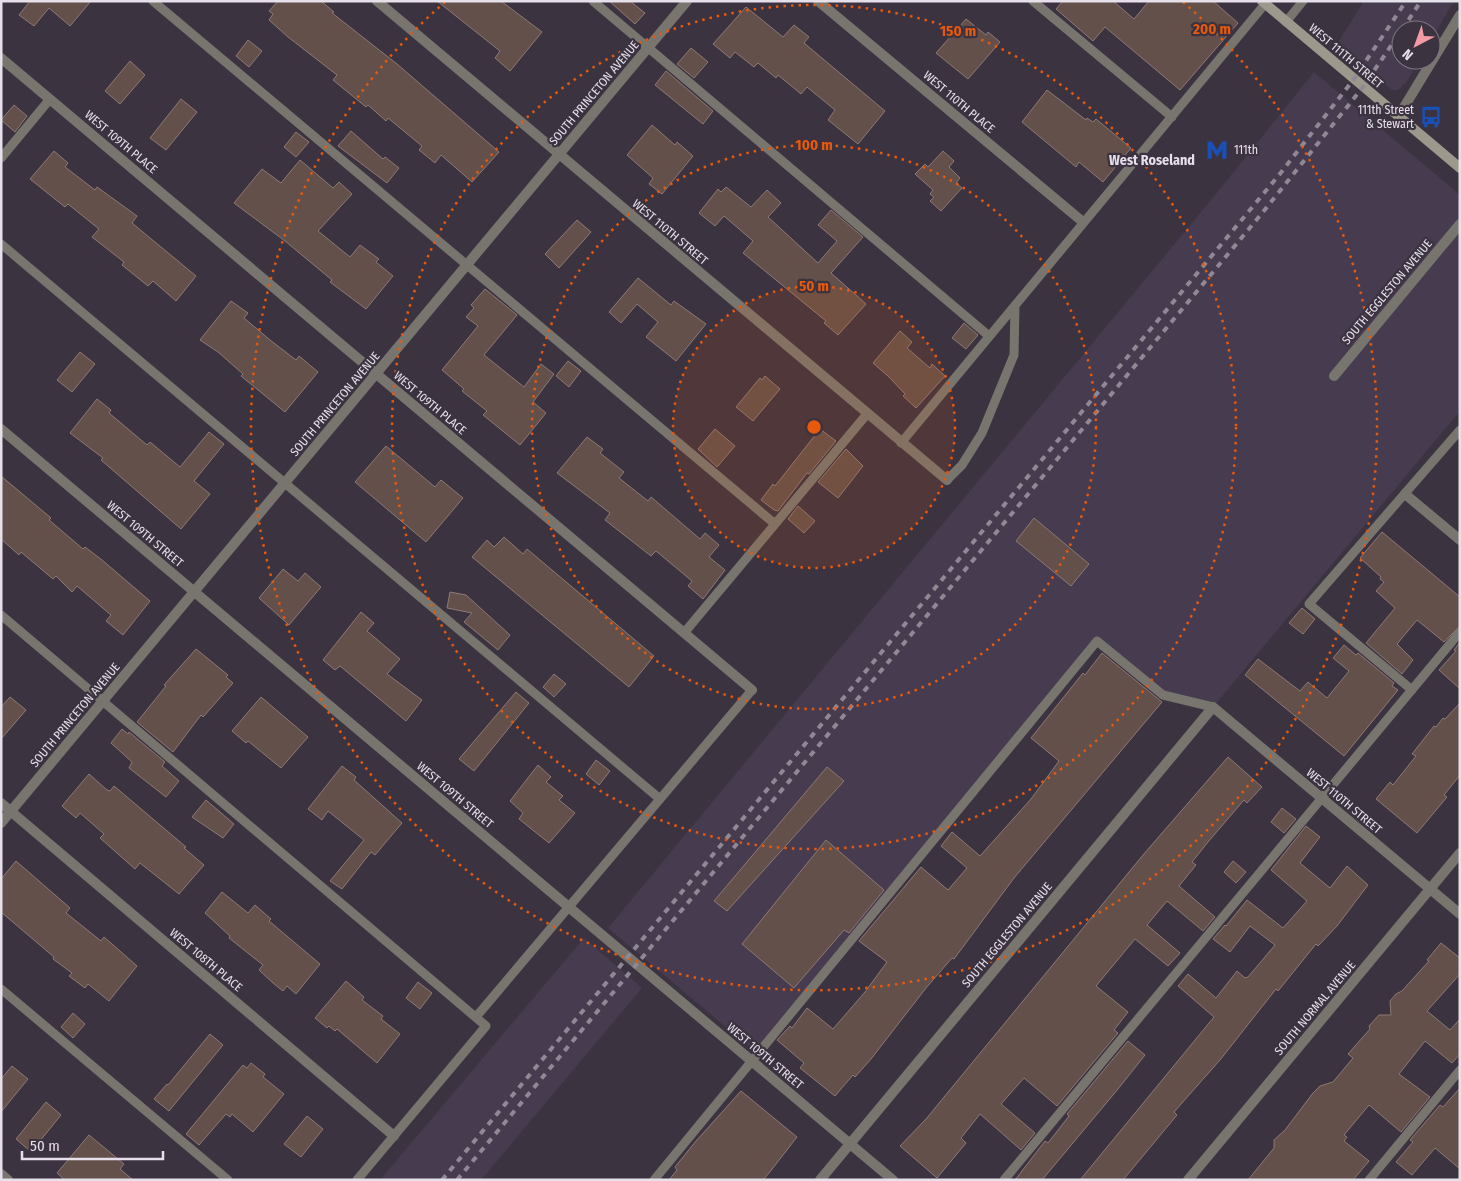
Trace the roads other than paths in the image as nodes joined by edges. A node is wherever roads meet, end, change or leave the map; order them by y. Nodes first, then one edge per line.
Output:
1 (153, 1) edge
2 (377, 1) edge
3 (593, 1) edge
4 (687, 1) edge
5 (818, 1) edge
6 (1033, 1) edge
7 (1303, 1) edge
8 (1263, 3) edge
9 (1460, 15) edge
10 (1286, 22) junction
11 (648, 48) junction
12 (1, 58) edge
13 (50, 99) junction
14 (1172, 117) junction
15 (1398, 117) junction
16 (559, 155) junction
17 (1, 158) edge
18 (1460, 168) edge
19 (1084, 222) junction
20 (1460, 224) edge
21 (1, 244) edge
22 (467, 264) junction
23 (1015, 305) junction
24 (989, 336) junction
25 (376, 374) junction
26 (1334, 376) dead end
27 (867, 414) junction
28 (1, 429) edge
29 (1460, 430) edge
30 (902, 443) junction
31 (947, 480) joint
32 (284, 484) junction
33 (1405, 494) junction
34 (775, 524) junction
35 (1460, 540) edge
36 (194, 591) junction
37 (1, 615) edge
38 (1460, 632) edge
39 (684, 633) junction
40 (752, 690) joint
41 (1412, 690) junction
42 (103, 701) junction
43 (1213, 706) junction
44 (1321, 798) junction
45 (660, 799) junction
46 (1, 803) edge
47 (11, 811) junction
48 (1, 823) edge
49 (1460, 853) edge
50 (1430, 889) junction
51 (569, 907) junction
52 (1460, 914) edge
53 (1, 989) edge
54 (476, 1017) junction
55 (752, 1061) junction
56 (1460, 1070) edge
57 (394, 1136) junction
58 (850, 1143) junction
59 (1, 1174) edge
60 (8, 1180) edge
61 (228, 1180) edge
62 (357, 1180) edge
63 (654, 1180) edge
64 (820, 1180) edge
65 (892, 1180) edge
66 (1004, 1180) edge
67 (1188, 1180) edge
68 (1369, 1180) edge

1 - 22 lane
2 - 16 street, WEST 110TH STREET
3 - 11 lane
4 - 11 street, SOUTH PRINCETON AVENUE
5 - 19 street, WEST 110TH PLACE
6 - 14 lane
7 - 10 lane
8 - 10 main road, WEST 111TH STREET
8 - 14 lane
9 - 15 street
10 - 15 main road, WEST 111TH STREET
11 - 16 street, SOUTH PRINCETON AVENUE
11 - 24 lane
12 - 13 street, WEST 109TH PLACE
13 - 17 lane
13 - 25 street, WEST 109TH PLACE
14 - 19 lane
15 - 18 main road, WEST 111TH STREET
16 - 22 street, SOUTH PRINCETON AVENUE
16 - 27 street, WEST 110TH STREET
19 - 23 lane
20 - 26 street, SOUTH EGGLESTON AVENUE
21 - 32 lane
22 - 25 street, SOUTH PRINCETON AVENUE
22 - 34 lane
23 - 24 lane
23 - 31 lane
24 - 30 lane
25 - 32 street, SOUTH PRINCETON AVENUE
25 - 39 street, WEST 109TH PLACE
27 - 30 street, WEST 110TH STREET
27 - 34 lane
28 - 36 street, WEST 109TH STREET
29 - 33 lane
30 - 31 street, WEST 110TH STREET
32 - 36 street, SOUTH PRINCETON AVENUE
32 - 45 lane
33 - 35 street
33 - 41 lane
34 - 39 lane
36 - 42 street, SOUTH PRINCETON AVENUE
36 - 51 street, WEST 109TH STREET
37 - 42 lane
38 - 41 lane
39 - 40 street, WEST 109TH PLACE
40 - 45 lane
41 - 44 lane
42 - 47 street, SOUTH PRINCETON AVENUE
42 - 54 lane
43 - 44 street, WEST 110TH STREET
43 - 55 lane
43 - 58 street, SOUTH EGGLESTON AVENUE
44 - 50 street, WEST 110TH STREET
44 - 66 lane
45 - 51 lane
46 - 47 street, WEST 108TH PLACE
47 - 48 street, SOUTH PRINCETON AVENUE
47 - 57 street, WEST 108TH PLACE
49 - 50 street, SOUTH NORMAL AVENUE
50 - 52 street, WEST 110TH STREET
50 - 67 street, SOUTH NORMAL AVENUE
51 - 54 lane
51 - 55 street, WEST 109TH STREET
53 - 61 lane
54 - 57 lane
55 - 58 street, WEST 109TH STREET
55 - 63 lane
56 - 68 lane
57 - 62 lane
58 - 64 street, SOUTH EGGLESTON AVENUE
58 - 65 street, WEST 109TH STREET
59 - 60 street

